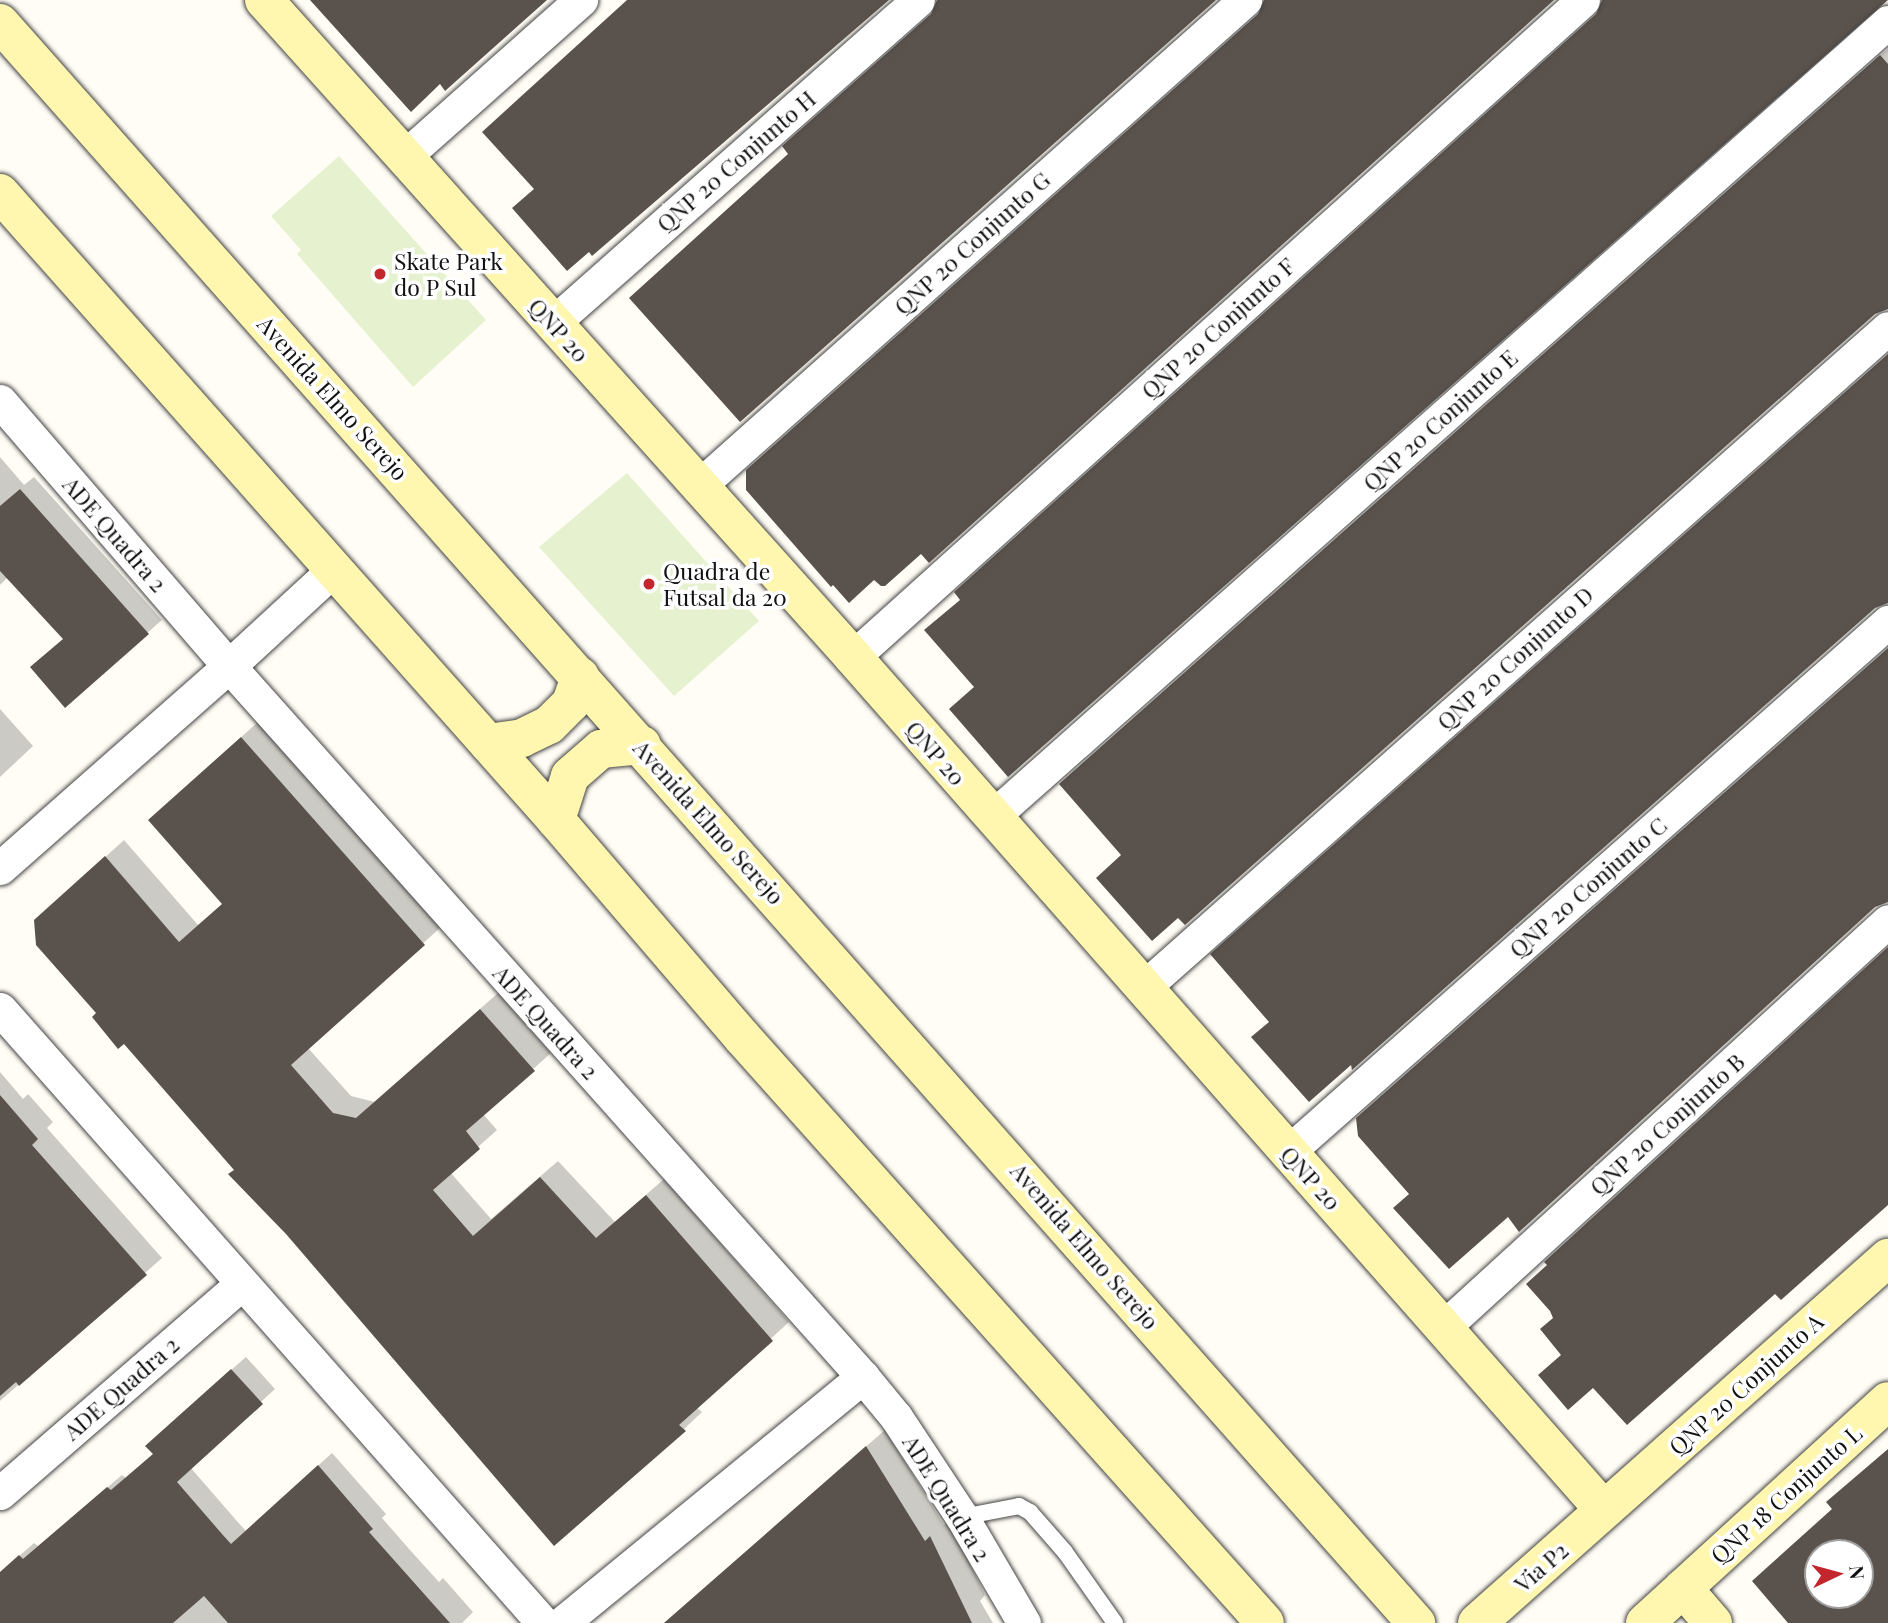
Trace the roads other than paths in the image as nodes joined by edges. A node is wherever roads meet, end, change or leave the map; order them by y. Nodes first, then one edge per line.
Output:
1 (264, 0) edge
2 (582, 0) edge
3 (918, 0) edge
4 (1245, 0) edge
5 (1583, 0) edge
6 (1888, 22) edge
7 (0, 23) edge
8 (404, 157) junction
9 (0, 193) edge
10 (553, 323) junction
11 (1888, 328) edge
12 (0, 401) edge
13 (700, 485) junction
14 (334, 569) junction
15 (1888, 622) edge
16 (853, 657) junction
17 (229, 666) junction
18 (580, 677) junction
19 (488, 743) junction
20 (642, 745) junction
21 (992, 817) junction
22 (556, 820) junction
23 (0, 868) edge
24 (1888, 922) edge
25 (1143, 988) junction
26 (0, 1009) edge
27 (1288, 1152) junction
28 (1888, 1258) edge
29 (241, 1284) junction
30 (1445, 1326) junction
31 (863, 1377) junction
32 (1888, 1401) edge
33 (0, 1493) edge
34 (1604, 1510) junction
35 (962, 1517) junction
36 (1683, 1588) junction
37 (543, 1623) edge
38 (562, 1623) edge
39 (1024, 1623) edge
40 (1115, 1623) edge
41 (1265, 1623) edge
42 (1416, 1623) edge
43 (1477, 1623) edge
44 (1645, 1623) edge
45 (1713, 1623) edge

1 - 8 main road, QNP 20
2 - 8 street
3 - 10 street, QNP 20 Conjunto H
4 - 13 street, QNP 20 Conjunto G
5 - 16 street, QNP 20 Conjunto F
6 - 21 street, QNP 20 Conjunto E
7 - 18 main road, Avenida Elmo Serejo
8 - 10 main road, QNP 20
9 - 14 main road
10 - 13 main road, QNP 20
11 - 25 street, QNP 20 Conjunto D
12 - 17 street, ADE Quadra 2
13 - 16 main road, QNP 20
14 - 17 street
14 - 19 main road
15 - 27 street, QNP 20 Conjunto C
16 - 21 main road, QNP 20
17 - 23 street
17 - 31 street, ADE Quadra 2
18 - 19 main road
18 - 20 main road, Avenida Elmo Serejo
19 - 22 main road
20 - 22 main road
20 - 42 main road, Avenida Elmo Serejo
21 - 25 main road, QNP 20
22 - 41 main road
24 - 30 street, QNP 20 Conjunto B
25 - 27 main road, QNP 20
26 - 29 street
27 - 30 main road, QNP 20
28 - 34 main road, QNP 20 Conjunto A
29 - 33 street, ADE Quadra 2
29 - 37 street
30 - 34 main road, QNP 20
31 - 35 street, ADE Quadra 2
31 - 38 street
32 - 36 main road, QNP 18 Conjunto L
34 - 43 main road, Via P2
35 - 39 street, ADE Quadra 2
35 - 40 lane
36 - 44 main road
36 - 45 main road

